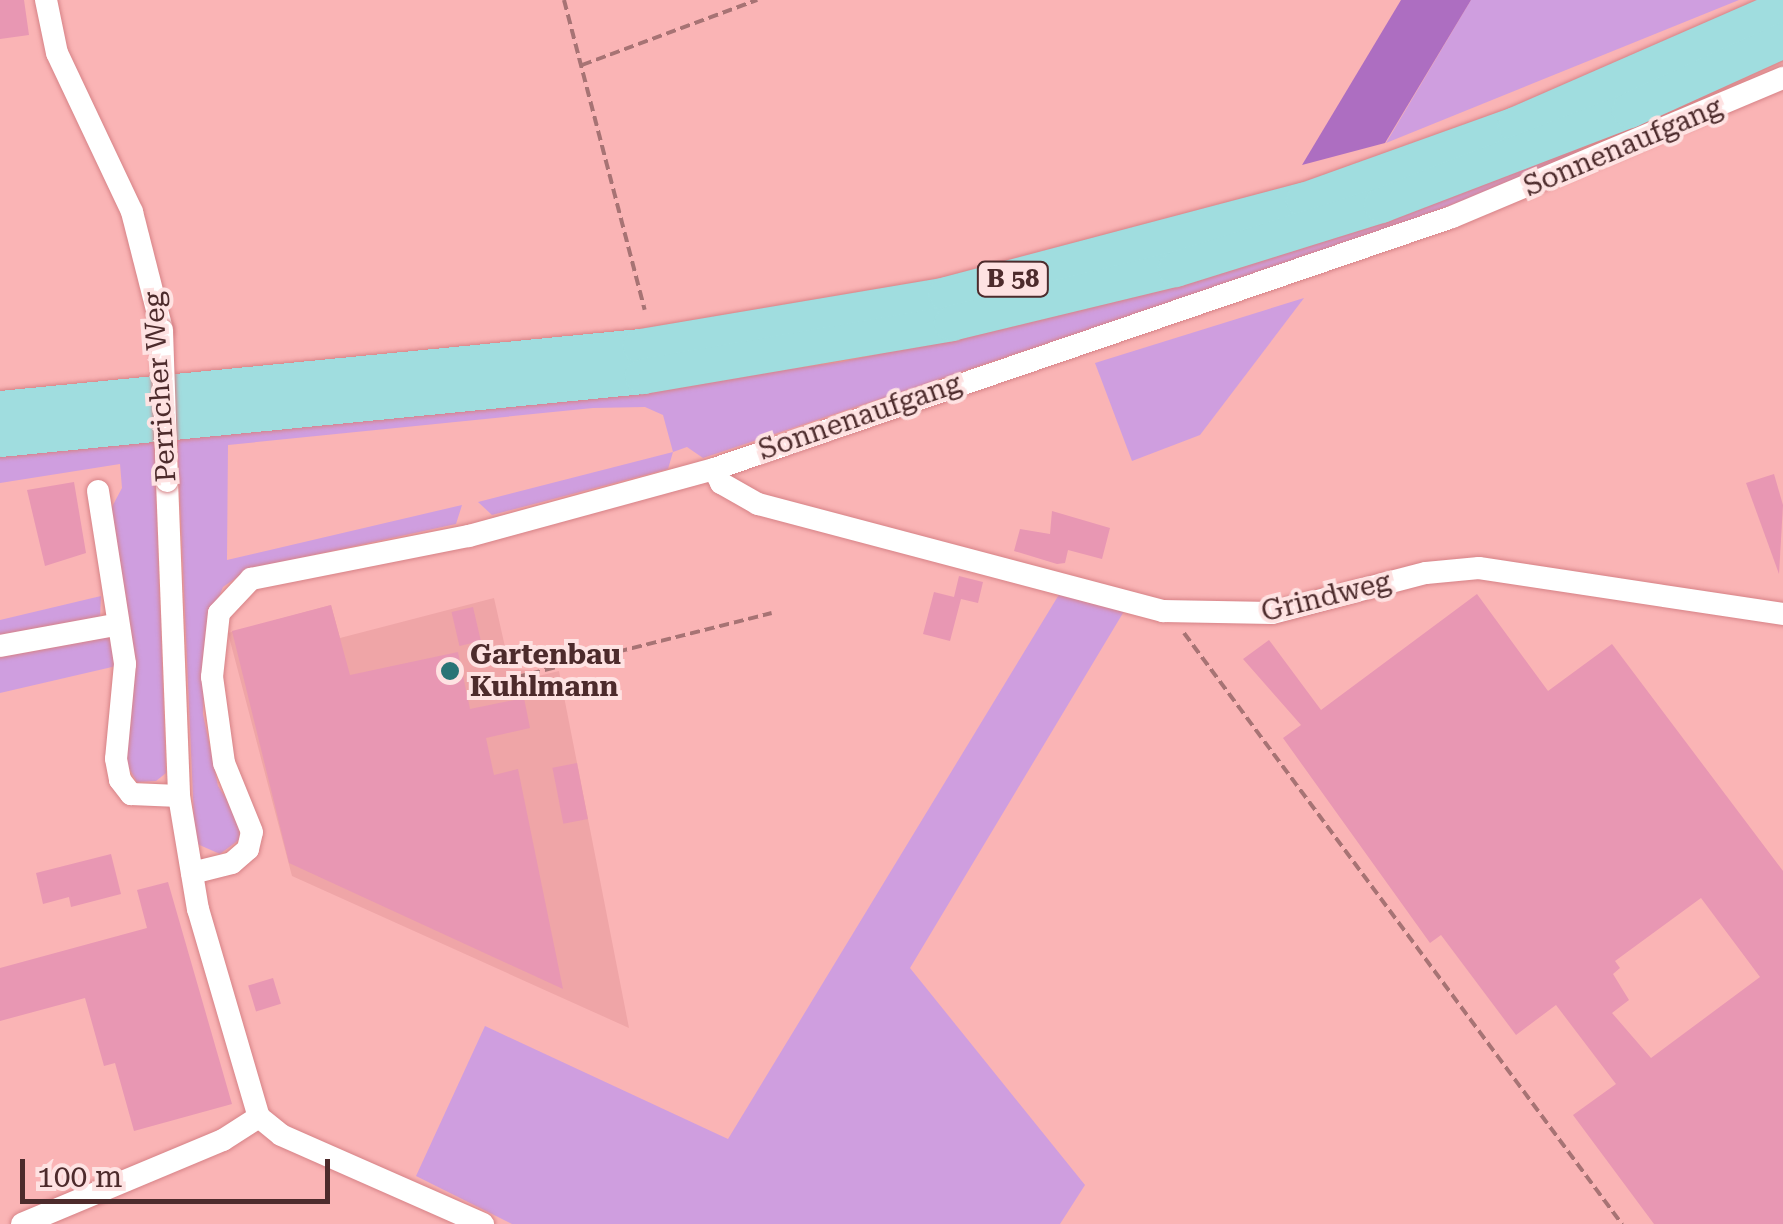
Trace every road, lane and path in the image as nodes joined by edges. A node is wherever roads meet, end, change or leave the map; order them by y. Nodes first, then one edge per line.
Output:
1 (46, 0) edge
2 (564, 0) edge
3 (757, 0) edge
4 (1783, 7) edge
5 (1783, 40) edge
6 (582, 65) junction
7 (1783, 78) edge
8 (645, 310) dead end
9 (0, 408) edge
10 (0, 439) edge
11 (714, 469) junction
12 (98, 491) dead end
13 (772, 612) dead end
14 (1163, 612) junction
15 (1783, 614) edge
16 (114, 625) junction
17 (0, 646) edge
18 (502, 682) dead end
19 (179, 796) junction
20 (192, 873) junction
21 (259, 1117) junction
22 (22, 1224) edge
23 (483, 1224) edge
24 (1622, 1224) edge

1 - 19 street, Perricher Weg, bridge
2 - 6 path
3 - 6 path
4 - 9 main road, B 58
5 - 10 main road, B 58
6 - 8 path
7 - 11 street, Sonnenaufgang
11 - 14 street, Grindweg
11 - 20 street, Sonnenaufgang
12 - 16 street
13 - 18 path
14 - 15 street, Grindweg
14 - 24 path
16 - 17 street
16 - 19 street
19 - 20 street, Perricher Weg
20 - 21 street, Perricher Weg
21 - 22 street
21 - 23 street

